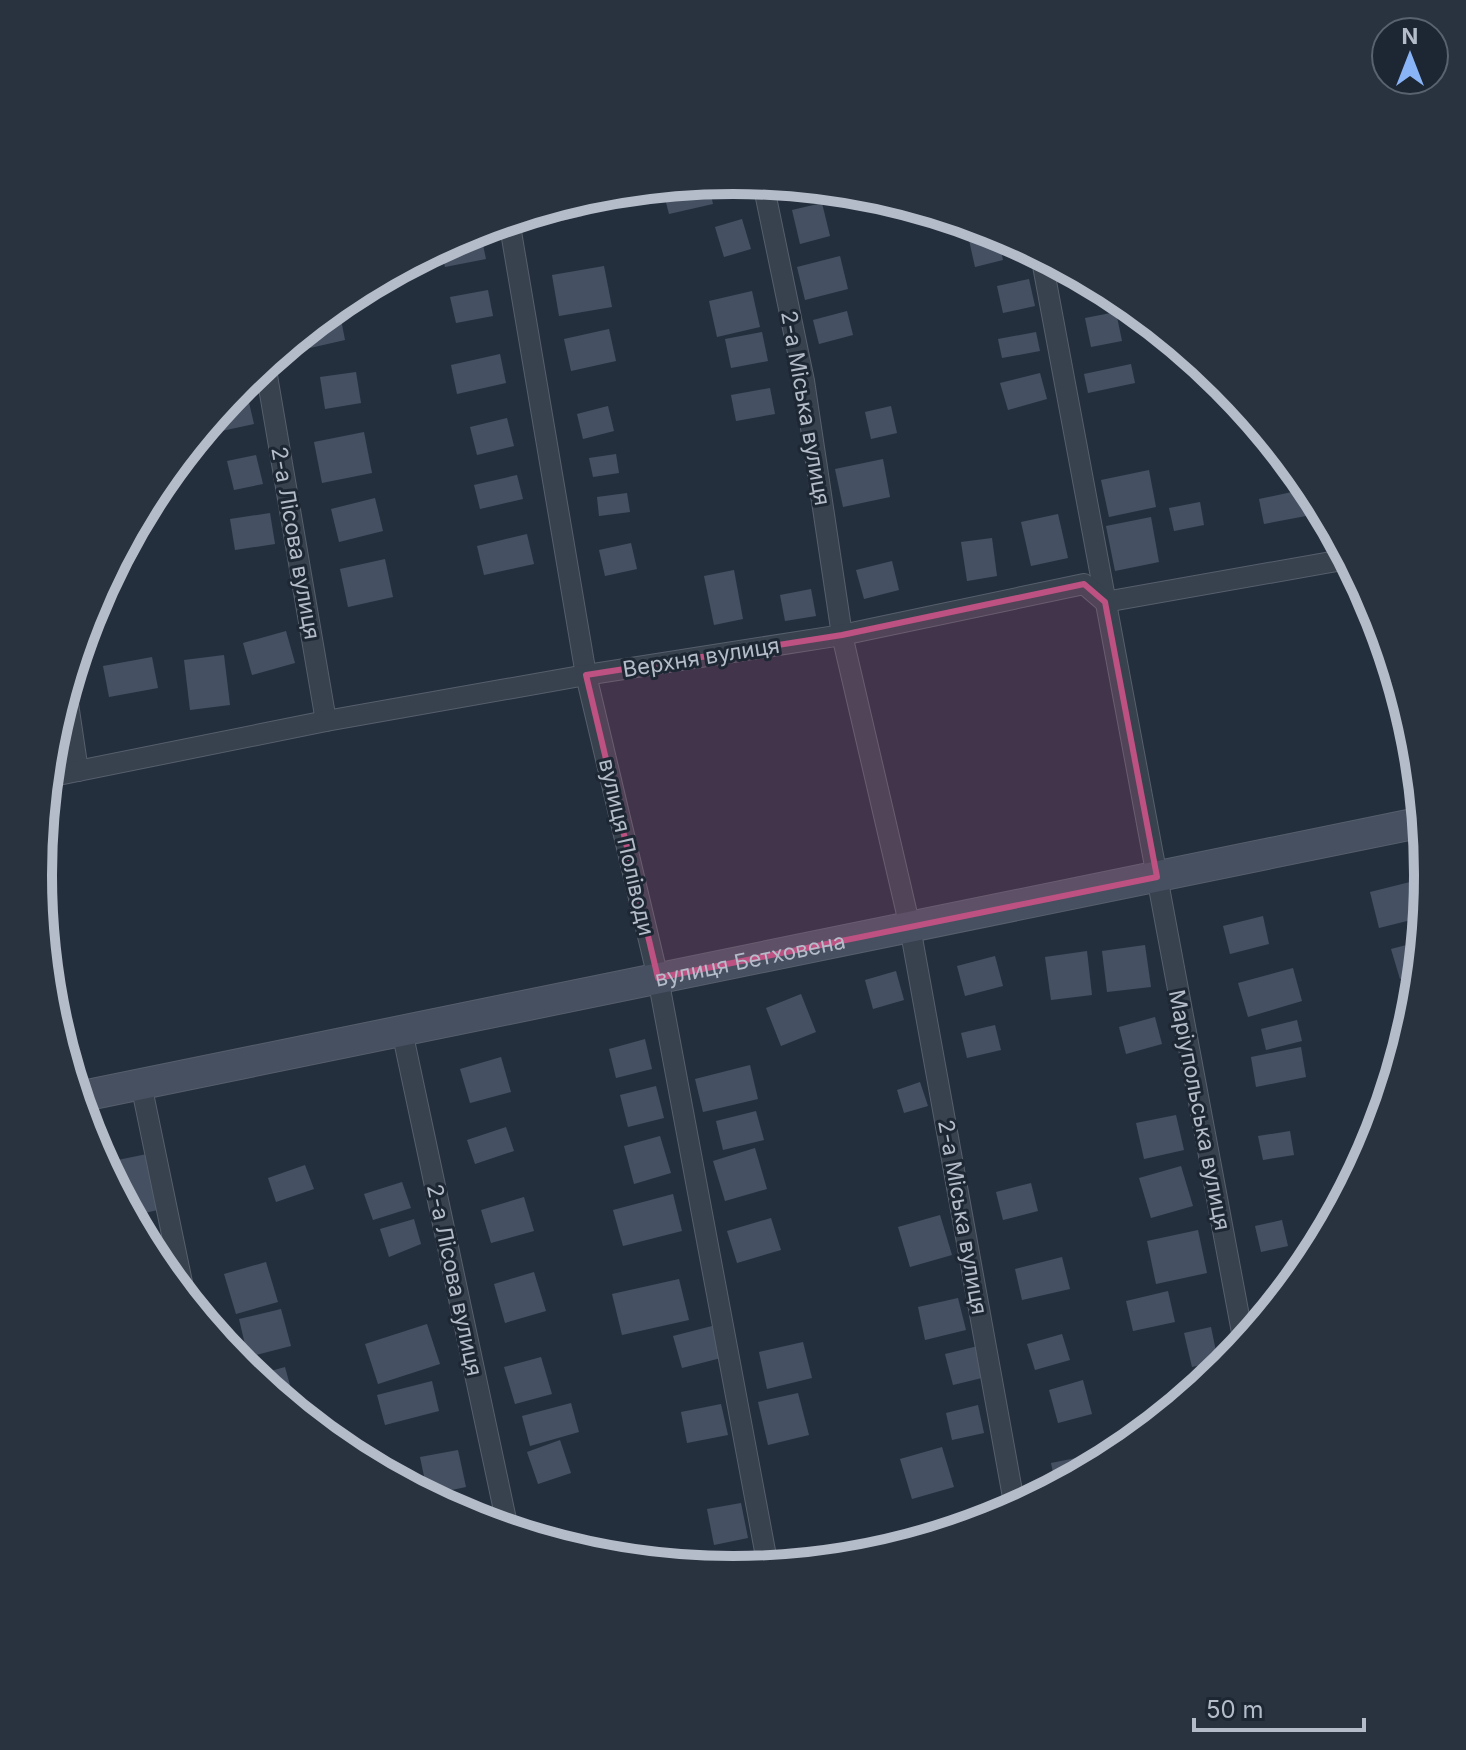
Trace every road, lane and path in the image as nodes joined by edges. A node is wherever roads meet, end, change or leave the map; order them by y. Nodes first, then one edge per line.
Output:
1 (765, 195) edge
2 (511, 231) edge
3 (1044, 269) edge
4 (267, 378) edge
5 (1337, 561) edge
6 (1105, 602) junction
7 (842, 635) junction
8 (586, 675) junction
9 (70, 719) edge
10 (326, 721) junction
11 (78, 771) junction
12 (60, 775) edge
13 (1412, 824) edge
14 (1157, 877) junction
15 (910, 927) junction
16 (658, 978) junction
17 (402, 1031) junction
18 (141, 1084) junction
19 (88, 1095) edge
20 (180, 1271) edge
21 (1241, 1328) edge
22 (1013, 1496) edge
23 (505, 1517) edge
24 (766, 1555) edge

1 - 7 street, 2-а Міська вулиця
2 - 8 street, вулиця Поліводи
3 - 6 street
4 - 10 street, 2-а Лісова вулиця
5 - 6 street
6 - 7 street, Верхня вулиця
6 - 14 street, Маріупольська вулиця
7 - 8 street, Верхня вулиця
7 - 15 street, 2-а Міська вулиця
8 - 10 street, Верхня вулиця
8 - 16 street, вулиця Поліводи
9 - 11 street
10 - 11 street, Верхня вулиця
11 - 12 street, Верхня вулиця
13 - 14 street, вулиця Бетховена
14 - 15 street, вулиця Бетховена
14 - 21 street, Маріупольська вулиця
15 - 16 street, вулиця Бетховена
15 - 22 street, 2-а Міська вулиця
16 - 17 street, вулиця Бетховена
16 - 24 street, вулиця Поліводи
17 - 18 street, вулиця Бетховена
17 - 23 street, 2-а Лісова вулиця
18 - 19 street, вулиця Бетховена
18 - 20 street

